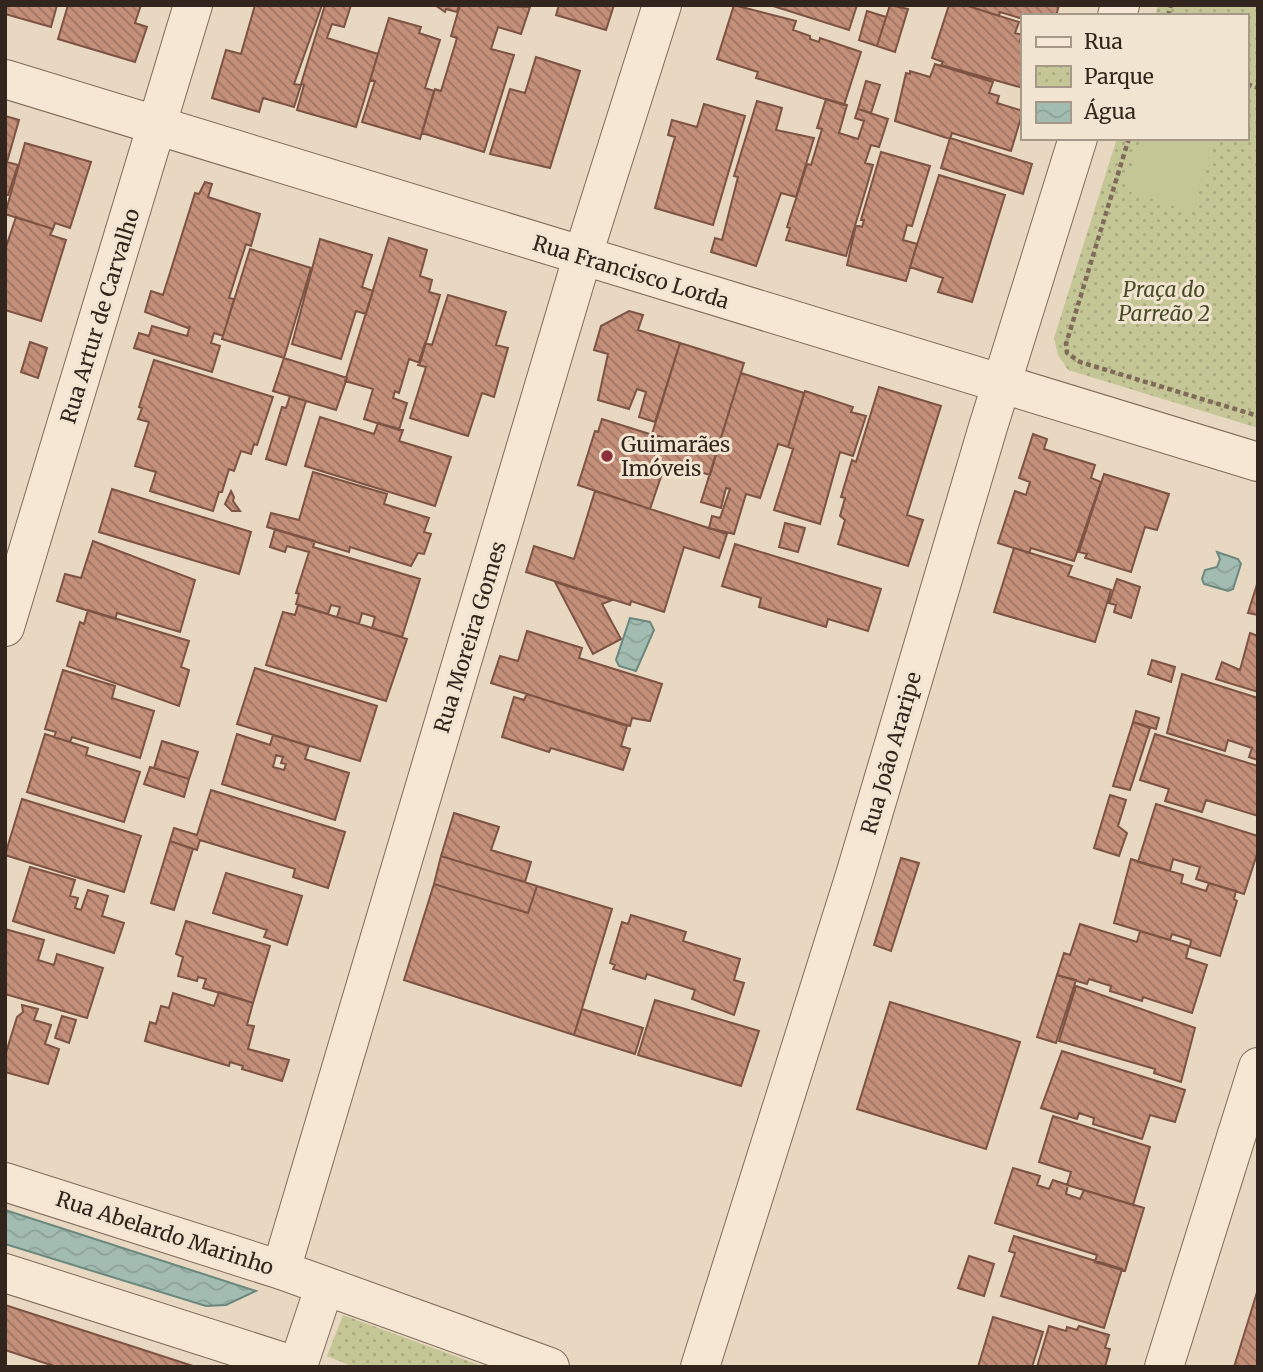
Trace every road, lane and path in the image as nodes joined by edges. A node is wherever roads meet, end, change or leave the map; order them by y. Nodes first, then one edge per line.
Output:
1 (193, 5) edge
2 (662, 5) edge
3 (5, 79) edge
4 (158, 127) junction
5 (1077, 140) edge
6 (1128, 140) edge
7 (582, 258) junction
8 (1001, 384) junction
9 (1258, 416) edge
10 (1258, 462) edge
11 (5, 627) edge
12 (1258, 1068) edge
13 (5, 1182) edge
14 (281, 1270) junction
15 (5, 1273) edge
16 (324, 1287) junction
17 (298, 1366) edge
18 (550, 1367) edge
19 (700, 1367) edge
20 (1164, 1367) edge

1 - 4 street, Rua Artur de Carvalho
2 - 7 street, Rua Moreira Gomes
3 - 4 street, Rua Francisco Lorda
4 - 7 street, Rua Francisco Lorda
4 - 11 street, Rua Artur de Carvalho
5 - 8 street, Rua João Araripe
6 - 9 path
7 - 8 street, Rua Francisco Lorda
7 - 14 street, Rua Moreira Gomes
8 - 10 street, Rua Francisco Lorda
8 - 19 street, Rua João Araripe
12 - 20 street
13 - 14 street, Rua Abelardo Marinho
14 - 16 street, Rua Abelardo Marinho
15 - 17 street
16 - 17 street
16 - 18 street, Rua Abelardo Marinho

